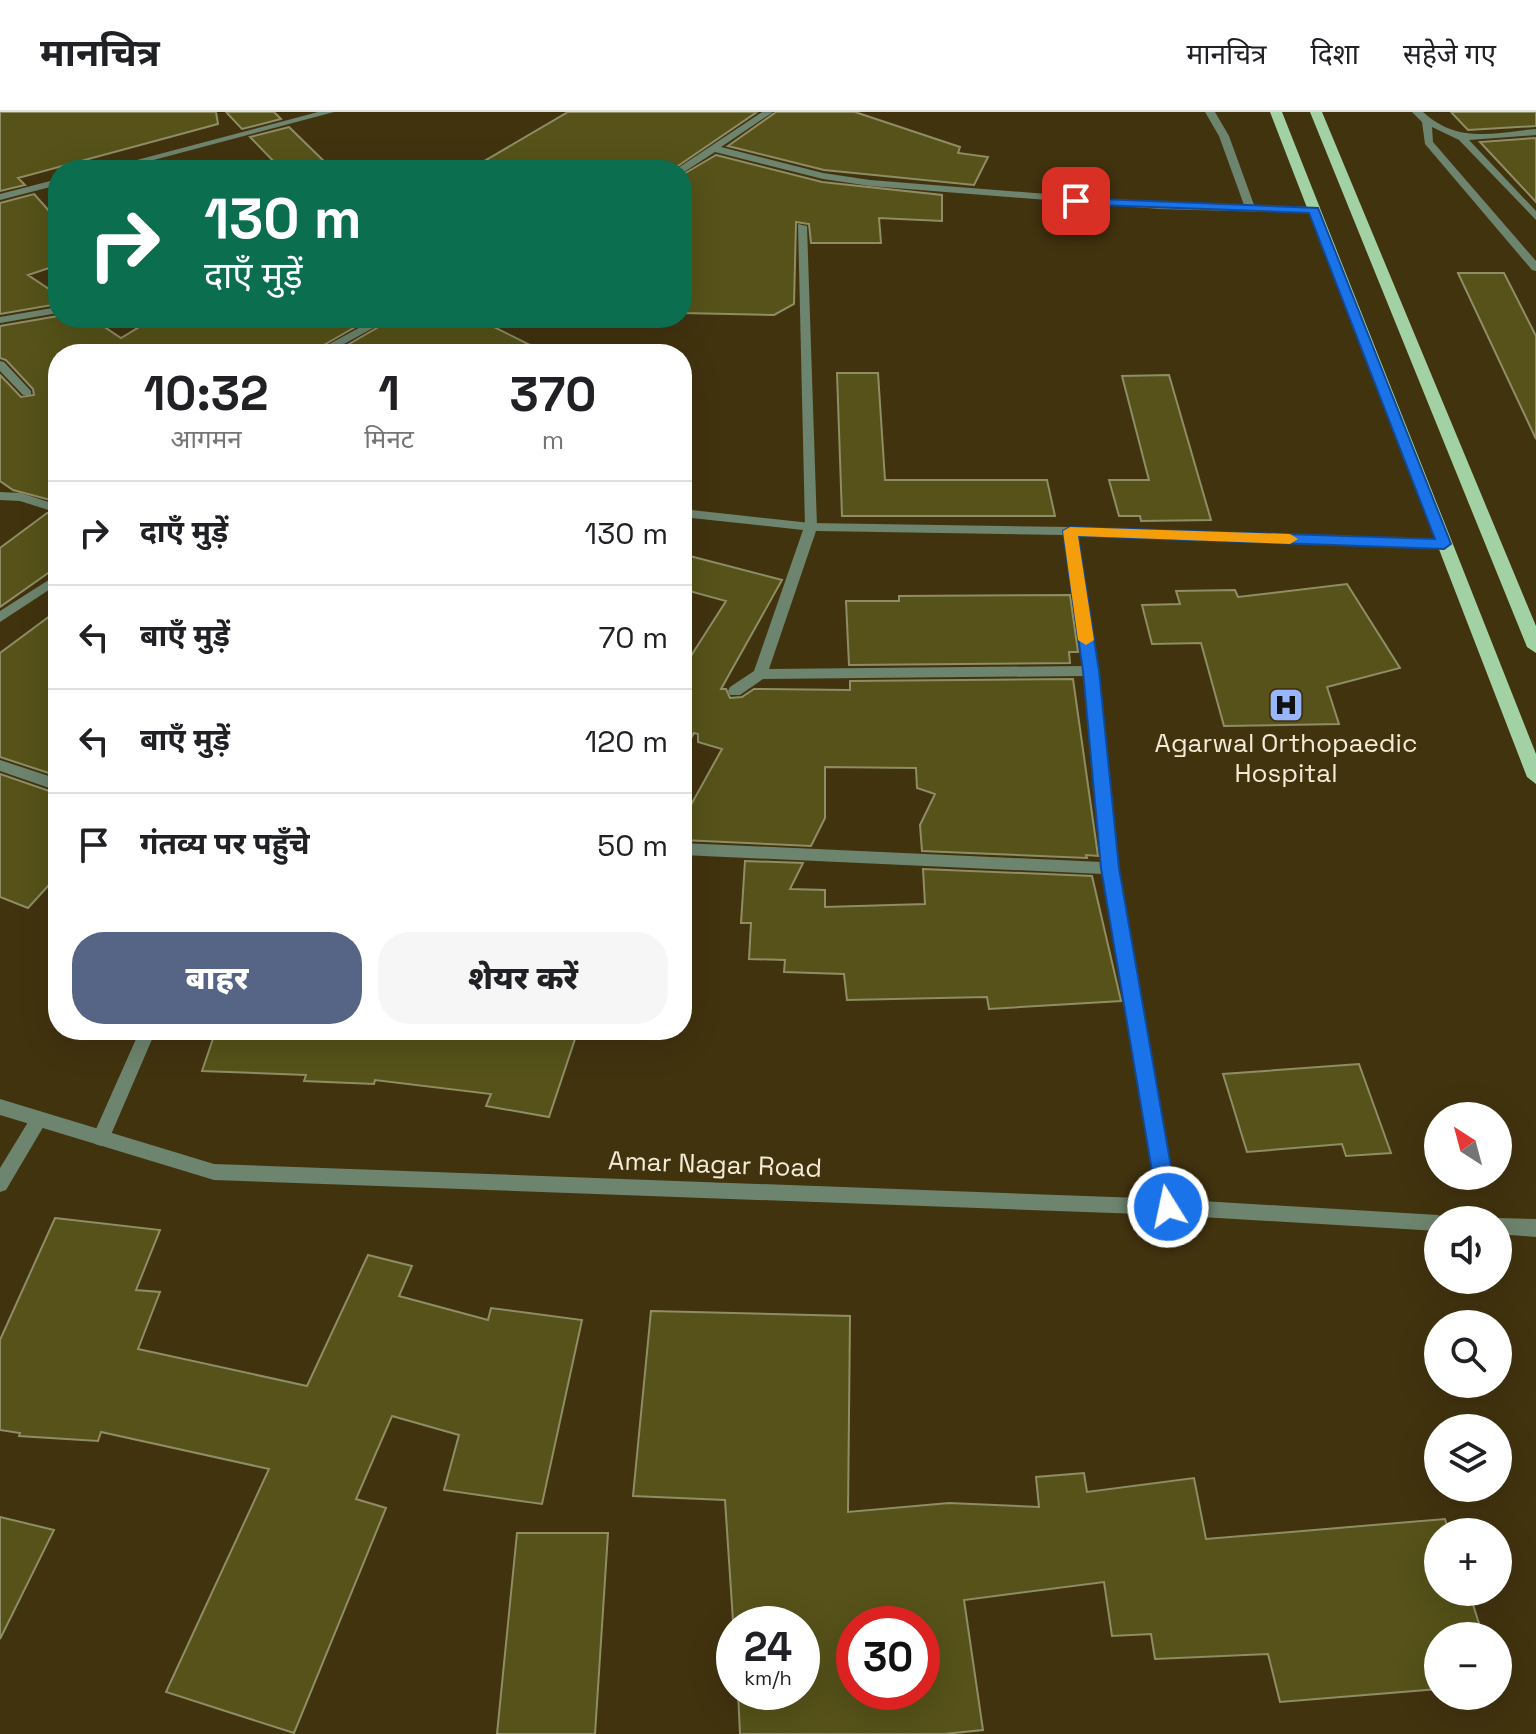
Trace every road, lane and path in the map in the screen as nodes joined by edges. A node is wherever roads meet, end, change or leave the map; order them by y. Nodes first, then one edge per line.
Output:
1 (329, 112) edge
2 (768, 112) edge
3 (1210, 112) edge
4 (1276, 112) edge
5 (1316, 112) edge
6 (1417, 112) edge
7 (1427, 121) junction
8 (1536, 132) edge
9 (1462, 138) junction
10 (716, 149) junction
11 (143, 160) edge
12 (692, 163) edge
13 (48, 185) edge
14 (0, 197) edge
15 (1250, 208) junction
16 (1314, 210) junction
17 (1536, 217) edge
18 (802, 226) dead end
19 (1536, 268) edge
20 (48, 312) edge
21 (0, 320) edge
22 (366, 328) edge
23 (336, 344) edge
24 (0, 364) edge
25 (27, 393) dead end
26 (0, 496) edge
27 (48, 506) edge
28 (692, 514) edge
29 (811, 527) junction
30 (1070, 531) junction
31 (1444, 544) junction
32 (48, 585) edge
33 (0, 617) edge
34 (1536, 647) edge
35 (1091, 671) junction
36 (760, 674) junction
37 (735, 691) dead end
38 (0, 765) edge
39 (1536, 777) edge
40 (48, 782) edge
41 (692, 849) edge
42 (1110, 868) junction
43 (144, 1040) edge
44 (0, 1107) edge
45 (39, 1119) junction
46 (101, 1138) junction
47 (0, 1184) edge
48 (1168, 1207) junction
49 (1424, 1222) edge
50 (1512, 1227) edge
51 (1536, 1228) edge

1 - 11 street
2 - 10 street
3 - 15 street
4 - 16 main road
5 - 34 main road
6 - 7 street
7 - 9 street
7 - 19 street
8 - 9 street
9 - 17 street
10 - 12 street
10 - 15 street
13 - 14 street
15 - 16 street
16 - 31 main road
18 - 29 street
20 - 21 street
22 - 23 street
24 - 25 street
26 - 27 street
28 - 29 street
29 - 30 street
29 - 36 street
30 - 31 street
30 - 35 street
31 - 39 main road
32 - 33 street
35 - 36 street
35 - 42 street
36 - 37 street
38 - 40 street
41 - 42 street
42 - 48 street
43 - 46 street
44 - 45 street, Amar Nagar Road
45 - 46 street, Amar Nagar Road
45 - 47 street
46 - 48 street, Amar Nagar Road
48 - 49 street, Amar Nagar Road
50 - 51 street

